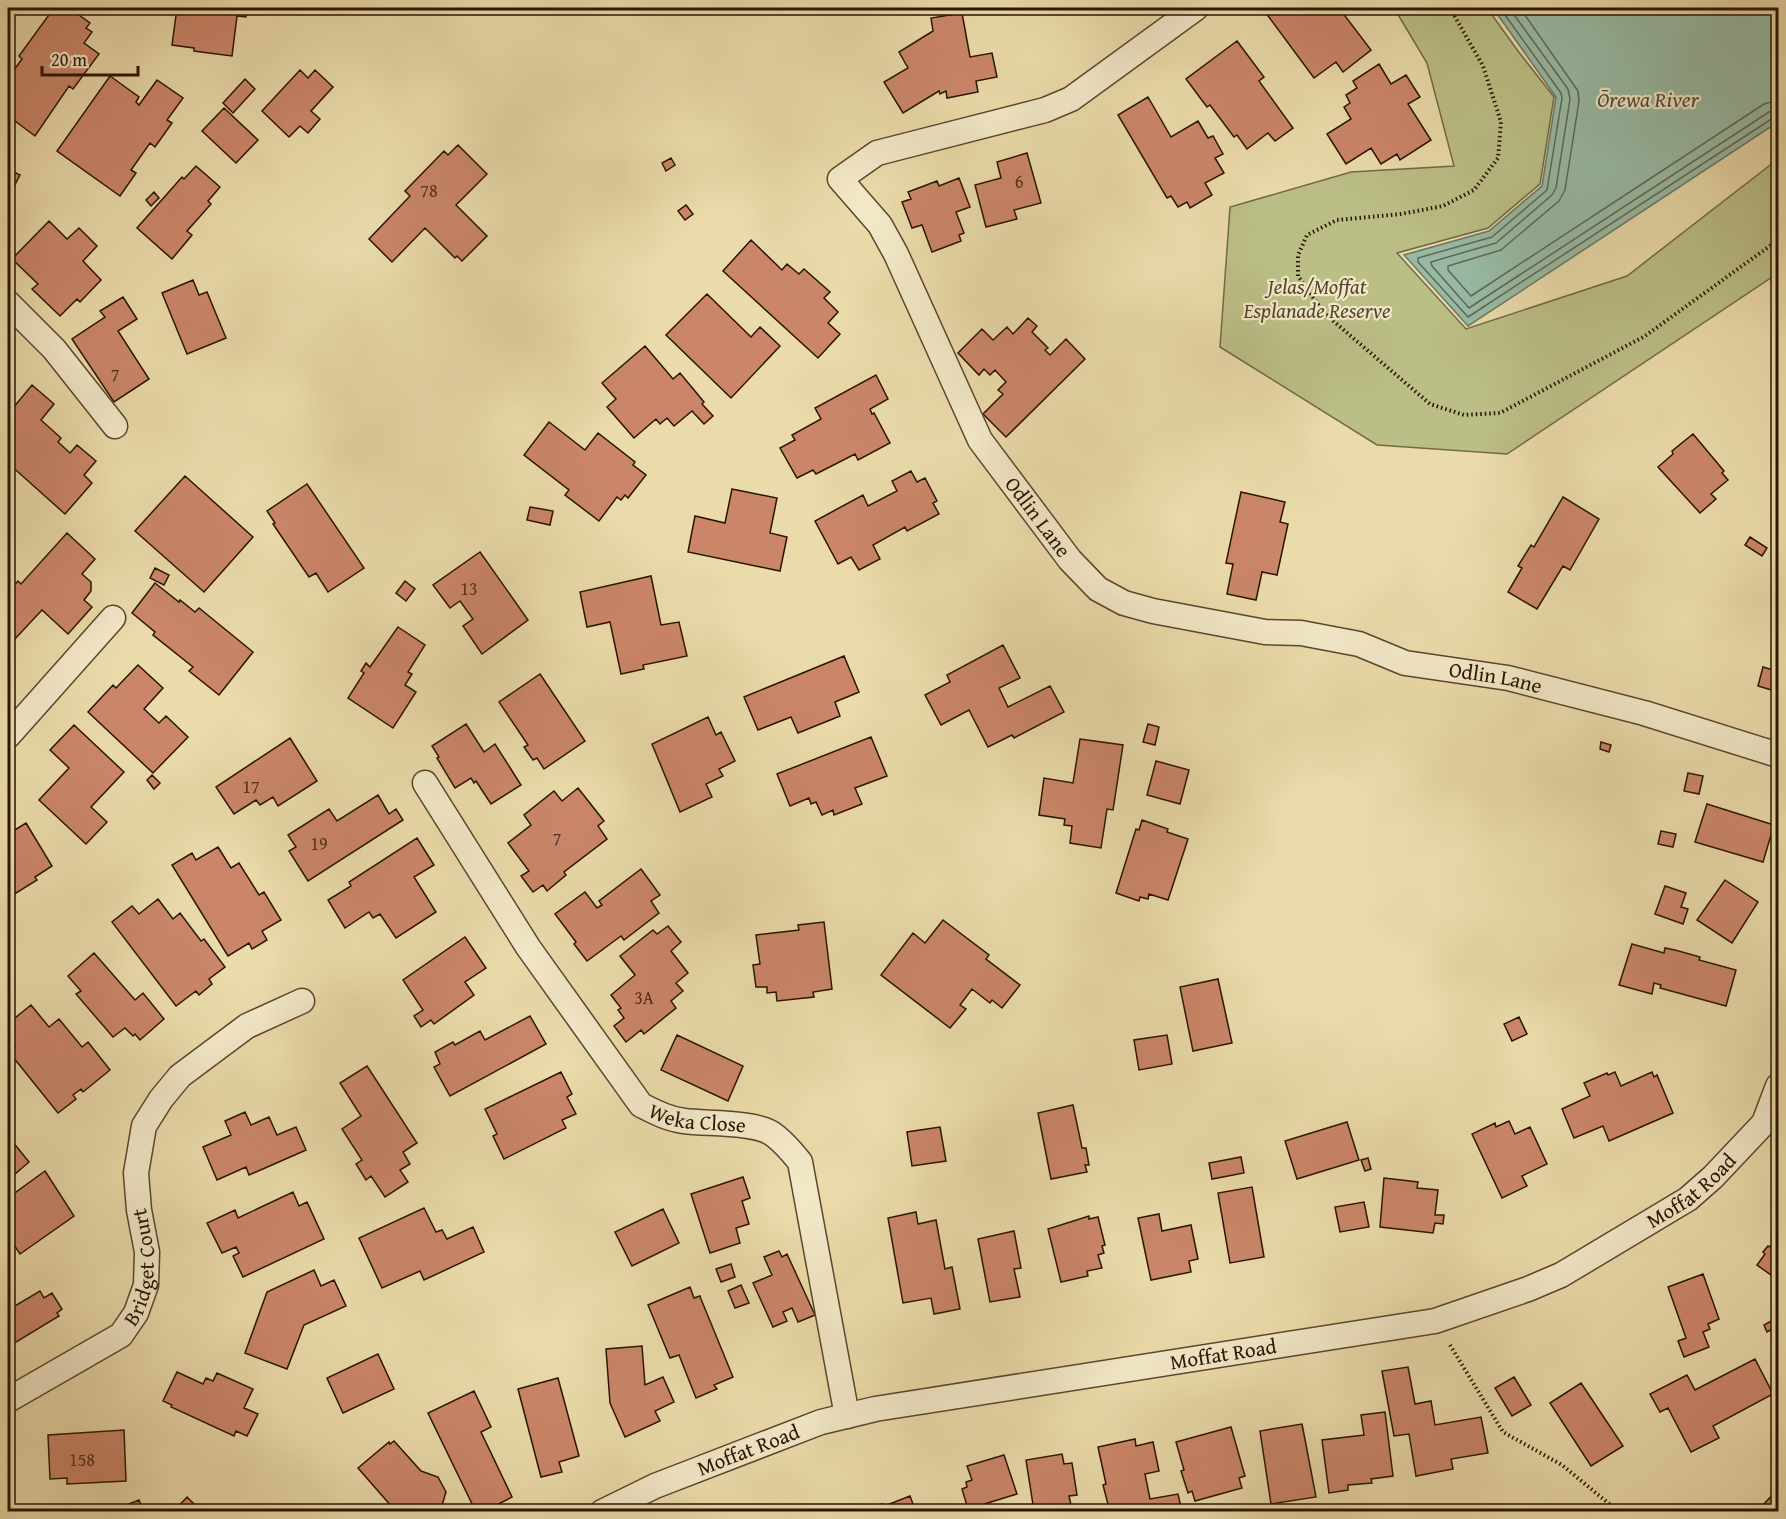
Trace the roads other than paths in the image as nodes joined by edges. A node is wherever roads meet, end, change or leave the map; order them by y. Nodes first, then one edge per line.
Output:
1 (1196, 8) edge
2 (8, 303) edge
3 (115, 426) dead end
4 (113, 618) dead end
5 (8, 736) edge
6 (1779, 755) edge
7 (424, 783) dead end
8 (302, 1001) dead end
9 (1779, 1086) edge
10 (8, 1400) edge
11 (847, 1416) junction
12 (602, 1512) edge

1 - 6 street, Odlin Lane
2 - 3 street
4 - 5 street
7 - 11 street, Weka Close
8 - 10 street, Bridget Court
9 - 11 street, Moffat Road
11 - 12 street, Moffat Road

